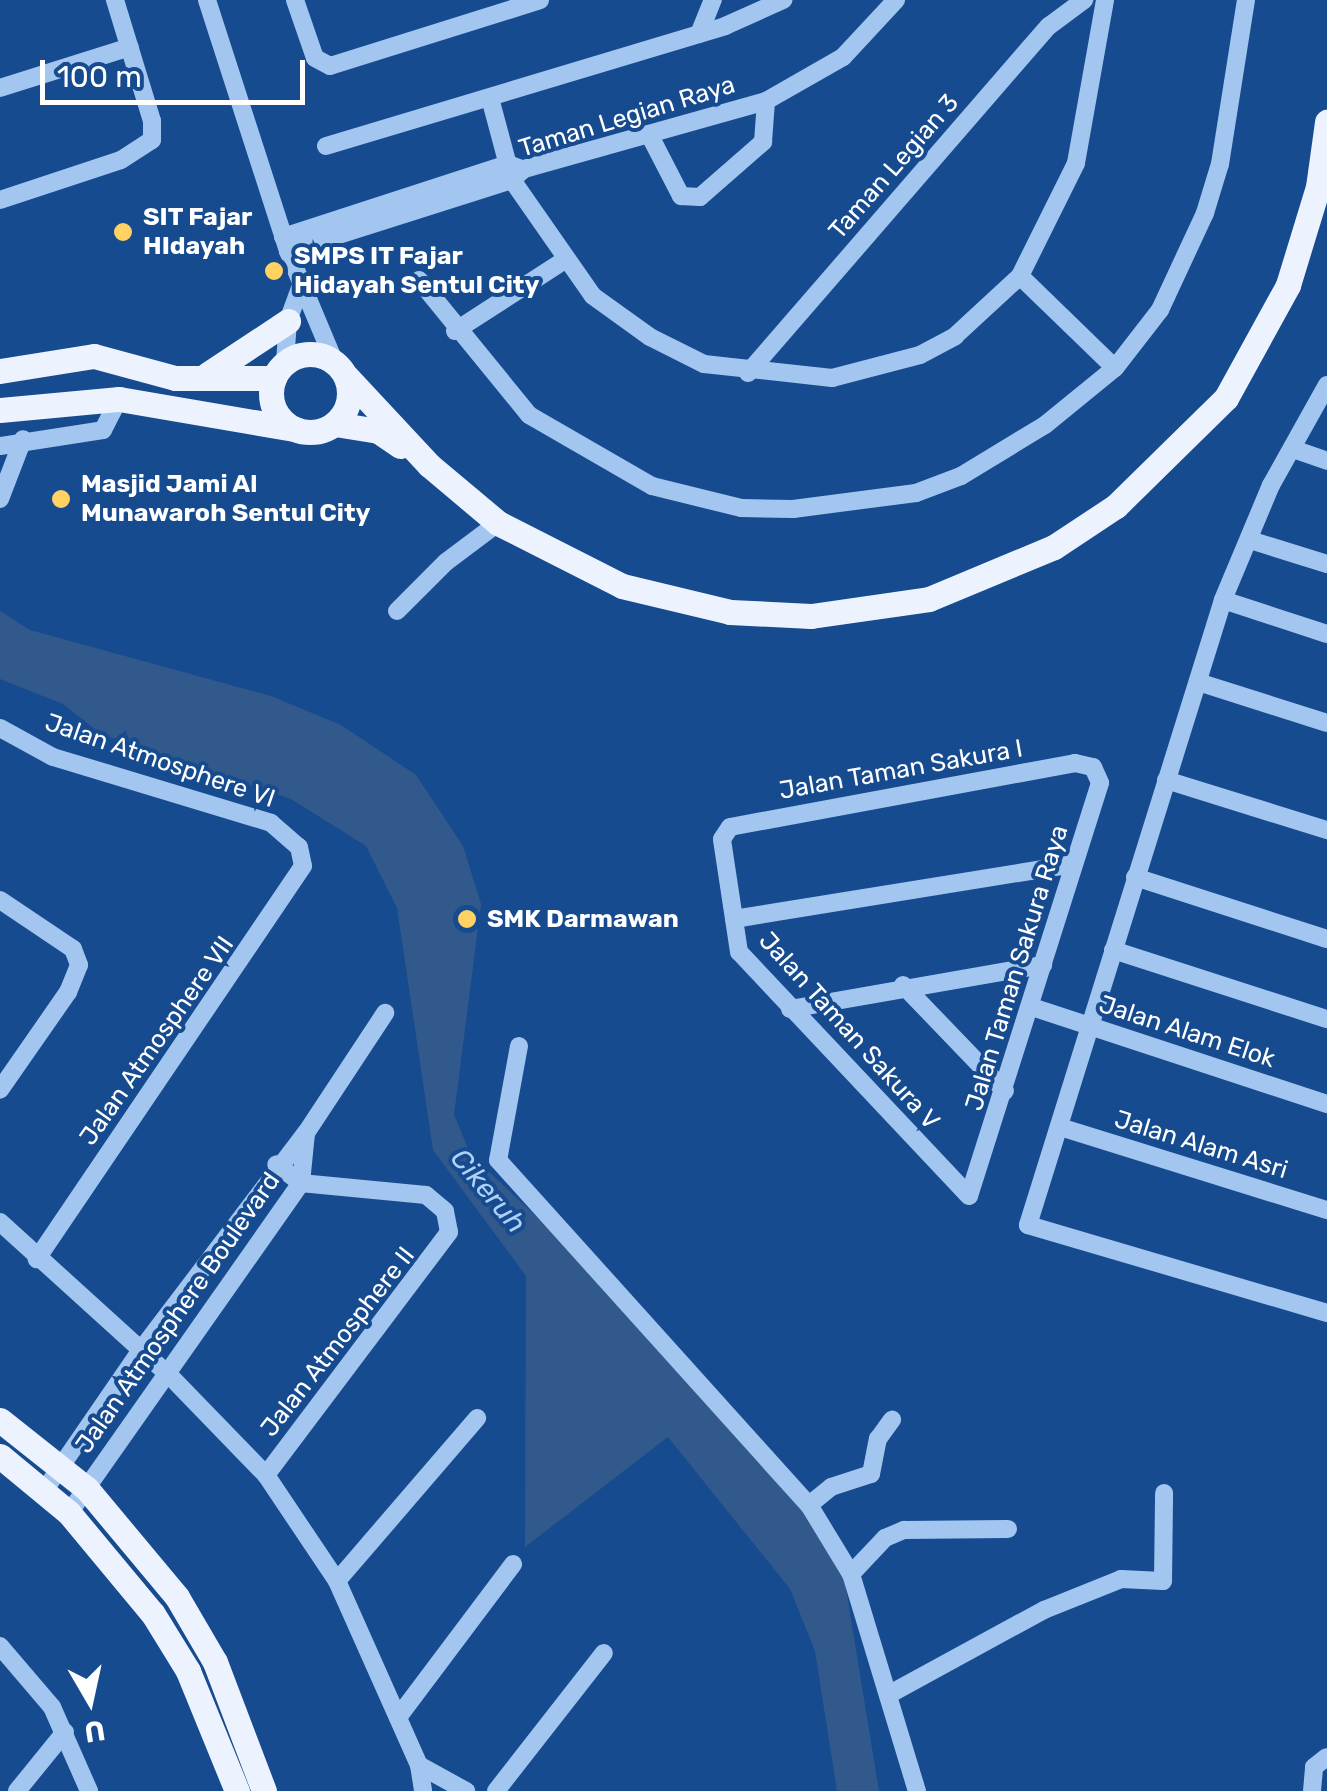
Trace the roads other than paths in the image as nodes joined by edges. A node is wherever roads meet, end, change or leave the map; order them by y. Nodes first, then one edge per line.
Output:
1 (115, 0) edge
2 (208, 0) edge
3 (294, 0) edge
4 (540, 0) edge
5 (713, 0) edge
6 (782, 0) edge
7 (1084, 0) edge
8 (1105, 0) edge
9 (1246, 0) edge
10 (890, 2) edge
11 (699, 34) junction
12 (130, 47) junction
13 (0, 88) edge
14 (490, 98) junction
15 (766, 100) junction
16 (1327, 122) edge
17 (649, 134) junction
18 (326, 146) dead end
19 (515, 171) junction
20 (0, 200) edge
21 (286, 244) junction
22 (563, 261) junction
23 (1020, 276) junction
24 (419, 280) dead end
25 (301, 285) junction
26 (288, 321) junction
27 (455, 332) junction
28 (1115, 368) junction
29 (341, 369) junction
30 (280, 370) junction
31 (0, 372) edge
32 (748, 373) junction
33 (194, 380) junction
34 (1327, 385) edge
35 (119, 400) junction
36 (0, 410) edge
37 (335, 424) junction
38 (296, 429) junction
39 (24, 439) junction
40 (0, 446) edge
41 (1292, 449) junction
42 (1327, 461) edge
43 (429, 464) junction
44 (0, 499) edge
45 (498, 522) junction
46 (1250, 540) junction
47 (1327, 564) edge
48 (1224, 600) junction
49 (397, 610) dead end
50 (1327, 634) edge
51 (1198, 682) junction
52 (1327, 722) edge
53 (0, 728) edge
54 (1081, 762) joint
55 (1166, 780) junction
56 (730, 826) joint
57 (1327, 830) edge
58 (299, 847) joint
59 (1074, 864) junction
60 (1135, 877) junction
61 (0, 900) edge
62 (734, 919) junction
63 (1327, 940) edge
64 (1112, 950) junction
65 (1043, 965) junction
66 (903, 985) junction
67 (1032, 1007) junction
68 (790, 1009) junction
69 (385, 1013) dead end
70 (1327, 1020) edge
71 (1088, 1026) junction
72 (519, 1046) dead end
73 (0, 1090) edge
74 (1005, 1090) junction
75 (1327, 1104) edge
76 (1060, 1127) junction
77 (306, 1134) junction
78 (276, 1164) junction
79 (301, 1183) junction
80 (970, 1196) joint
81 (1327, 1210) edge
82 (0, 1222) edge
83 (36, 1259) junction
84 (1327, 1313) edge
85 (141, 1350) junction
86 (170, 1376) junction
87 (477, 1418) dead end
88 (0, 1420) edge
89 (892, 1420) dead end
90 (0, 1456) edge
91 (63, 1468) junction
92 (266, 1474) junction
93 (88, 1488) junction
94 (44, 1492) junction
95 (1164, 1494) dead end
96 (808, 1504) junction
97 (69, 1513) junction
98 (1008, 1529) dead end
99 (513, 1564) dead end
100 (851, 1574) junction
101 (337, 1581) junction
102 (1, 1647) edge
103 (604, 1653) dead end
104 (888, 1695) junction
105 (398, 1716) junction
106 (66, 1732) junction
107 (1327, 1757) edge
108 (419, 1766) junction
109 (17, 1791) edge
110 (89, 1791) edge
111 (237, 1791) edge
112 (264, 1791) edge
113 (422, 1791) edge
114 (466, 1791) edge
115 (496, 1791) edge
116 (917, 1791) edge
117 (1312, 1791) edge

1 - 12 street
2 - 21 street
3 - 4 street
5 - 11 street
6 - 11 street
7 - 32 street, Taman Legian 3
8 - 23 street
9 - 28 street
10 - 15 street, Taman Legian Raya
11 - 14 street
12 - 13 street
12 - 20 street
14 - 18 street
14 - 19 street
15 - 17 street, Taman Legian Raya
15 - 17 street
16 - 45 main road
17 - 19 street, Taman Legian Raya
19 - 21 street, Taman Legian Raya
19 - 22 street
21 - 25 street
22 - 27 street
22 - 32 street
23 - 28 street
23 - 32 street
24 - 27 street
25 - 26 street
25 - 29 street
26 - 30 street
26 - 33 main road
27 - 28 street
29 - 30 main road
29 - 37 main road
29 - 43 main road
30 - 33 main road
30 - 38 main road
31 - 33 main road
34 - 41 street
35 - 36 main road
35 - 38 main road
35 - 39 street
37 - 38 main road
37 - 43 main road
39 - 40 street
39 - 44 street
41 - 42 street
41 - 46 street
43 - 45 main road
45 - 49 street
46 - 47 street
46 - 48 street
48 - 50 street
48 - 51 street
51 - 52 street
51 - 55 street
53 - 58 street, Jalan Atmosphere VI
54 - 56 street, Jalan Taman Sakura I
54 - 59 street, Jalan Taman Sakura Raya
55 - 57 street
55 - 60 street
56 - 62 street, Jalan Taman Sakura V
58 - 83 street, Jalan Atmosphere VII
59 - 62 street
59 - 65 street, Jalan Taman Sakura Raya
60 - 63 street
60 - 64 street
61 - 73 street
62 - 68 street, Jalan Taman Sakura V
64 - 70 street
64 - 71 street
65 - 66 street
65 - 67 street, Jalan Taman Sakura Raya
66 - 68 street
66 - 74 street
67 - 71 street, Jalan Alam Elok
67 - 74 street, Jalan Taman Sakura Raya
68 - 80 street, Jalan Taman Sakura V
69 - 77 street, Jalan Atmosphere Boulevard
71 - 75 street, Jalan Alam Elok
71 - 76 street
72 - 96 street
74 - 80 street, Jalan Taman Sakura Raya
76 - 81 street, Jalan Alam Asri
76 - 84 street
77 - 78 street, Jalan Atmosphere Boulevard
77 - 79 street, Jalan Atmosphere Boulevard
78 - 79 street
78 - 85 street, Jalan Atmosphere Boulevard
79 - 86 street, Jalan Atmosphere Boulevard
79 - 92 street, Jalan Atmosphere II
82 - 83 street
83 - 85 street
85 - 86 street
85 - 91 street, Jalan Atmosphere Boulevard
86 - 92 street
86 - 93 street, Jalan Atmosphere Boulevard
87 - 101 street
88 - 91 main road
89 - 96 street
90 - 94 main road
91 - 93 main road
91 - 94 street, Jalan Atmosphere Boulevard
92 - 101 street
93 - 97 street, Jalan Atmosphere Boulevard
93 - 112 main road
94 - 97 main road
95 - 104 street
96 - 100 street
97 - 111 main road
98 - 100 street
99 - 105 street
100 - 104 street
101 - 105 street
102 - 106 street
103 - 115 street
104 - 116 street
105 - 108 street
106 - 109 street
106 - 110 street
107 - 117 street
108 - 113 street
108 - 114 street

